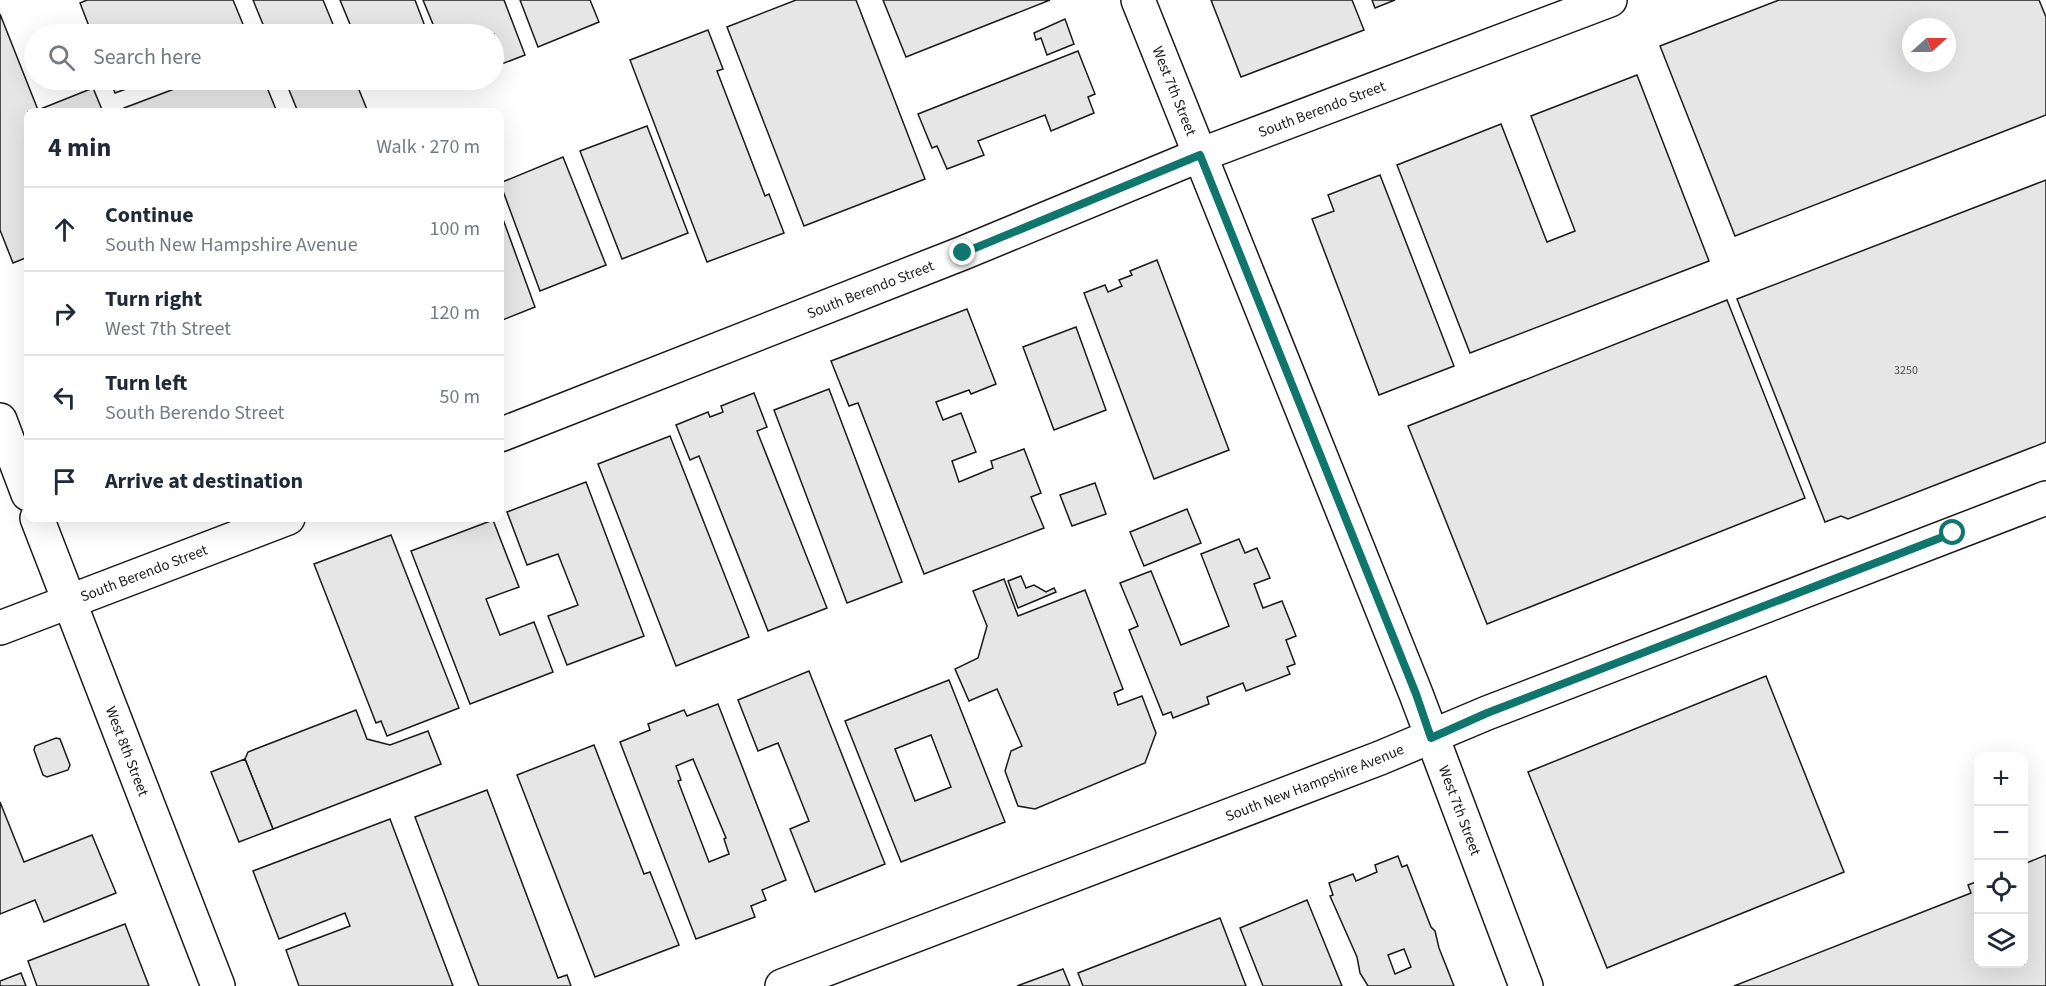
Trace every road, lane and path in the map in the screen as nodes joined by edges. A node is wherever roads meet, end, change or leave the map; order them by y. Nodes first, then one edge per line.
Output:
1 (1138, 0) edge
2 (1610, 0) edge
3 (1200, 155) junction
4 (0, 420) edge
5 (504, 433) edge
6 (24, 483) edge
7 (2046, 498) edge
8 (40, 522) edge
9 (278, 522) edge
10 (70, 602) junction
11 (0, 628) edge
12 (1431, 738) junction
13 (218, 986) edge
14 (782, 986) edge
15 (1526, 986) edge

1 - 3 street, West 7th Street
2 - 3 street, South Berendo Street
3 - 5 street, South Berendo Street
3 - 12 street, West 7th Street
4 - 6 street
7 - 12 street, South New Hampshire Avenue
8 - 10 street, West 8th Street
9 - 10 street, South Berendo Street
10 - 11 street, South Berendo Street
10 - 13 street, West 8th Street
12 - 14 street, South New Hampshire Avenue
12 - 15 street, West 7th Street

